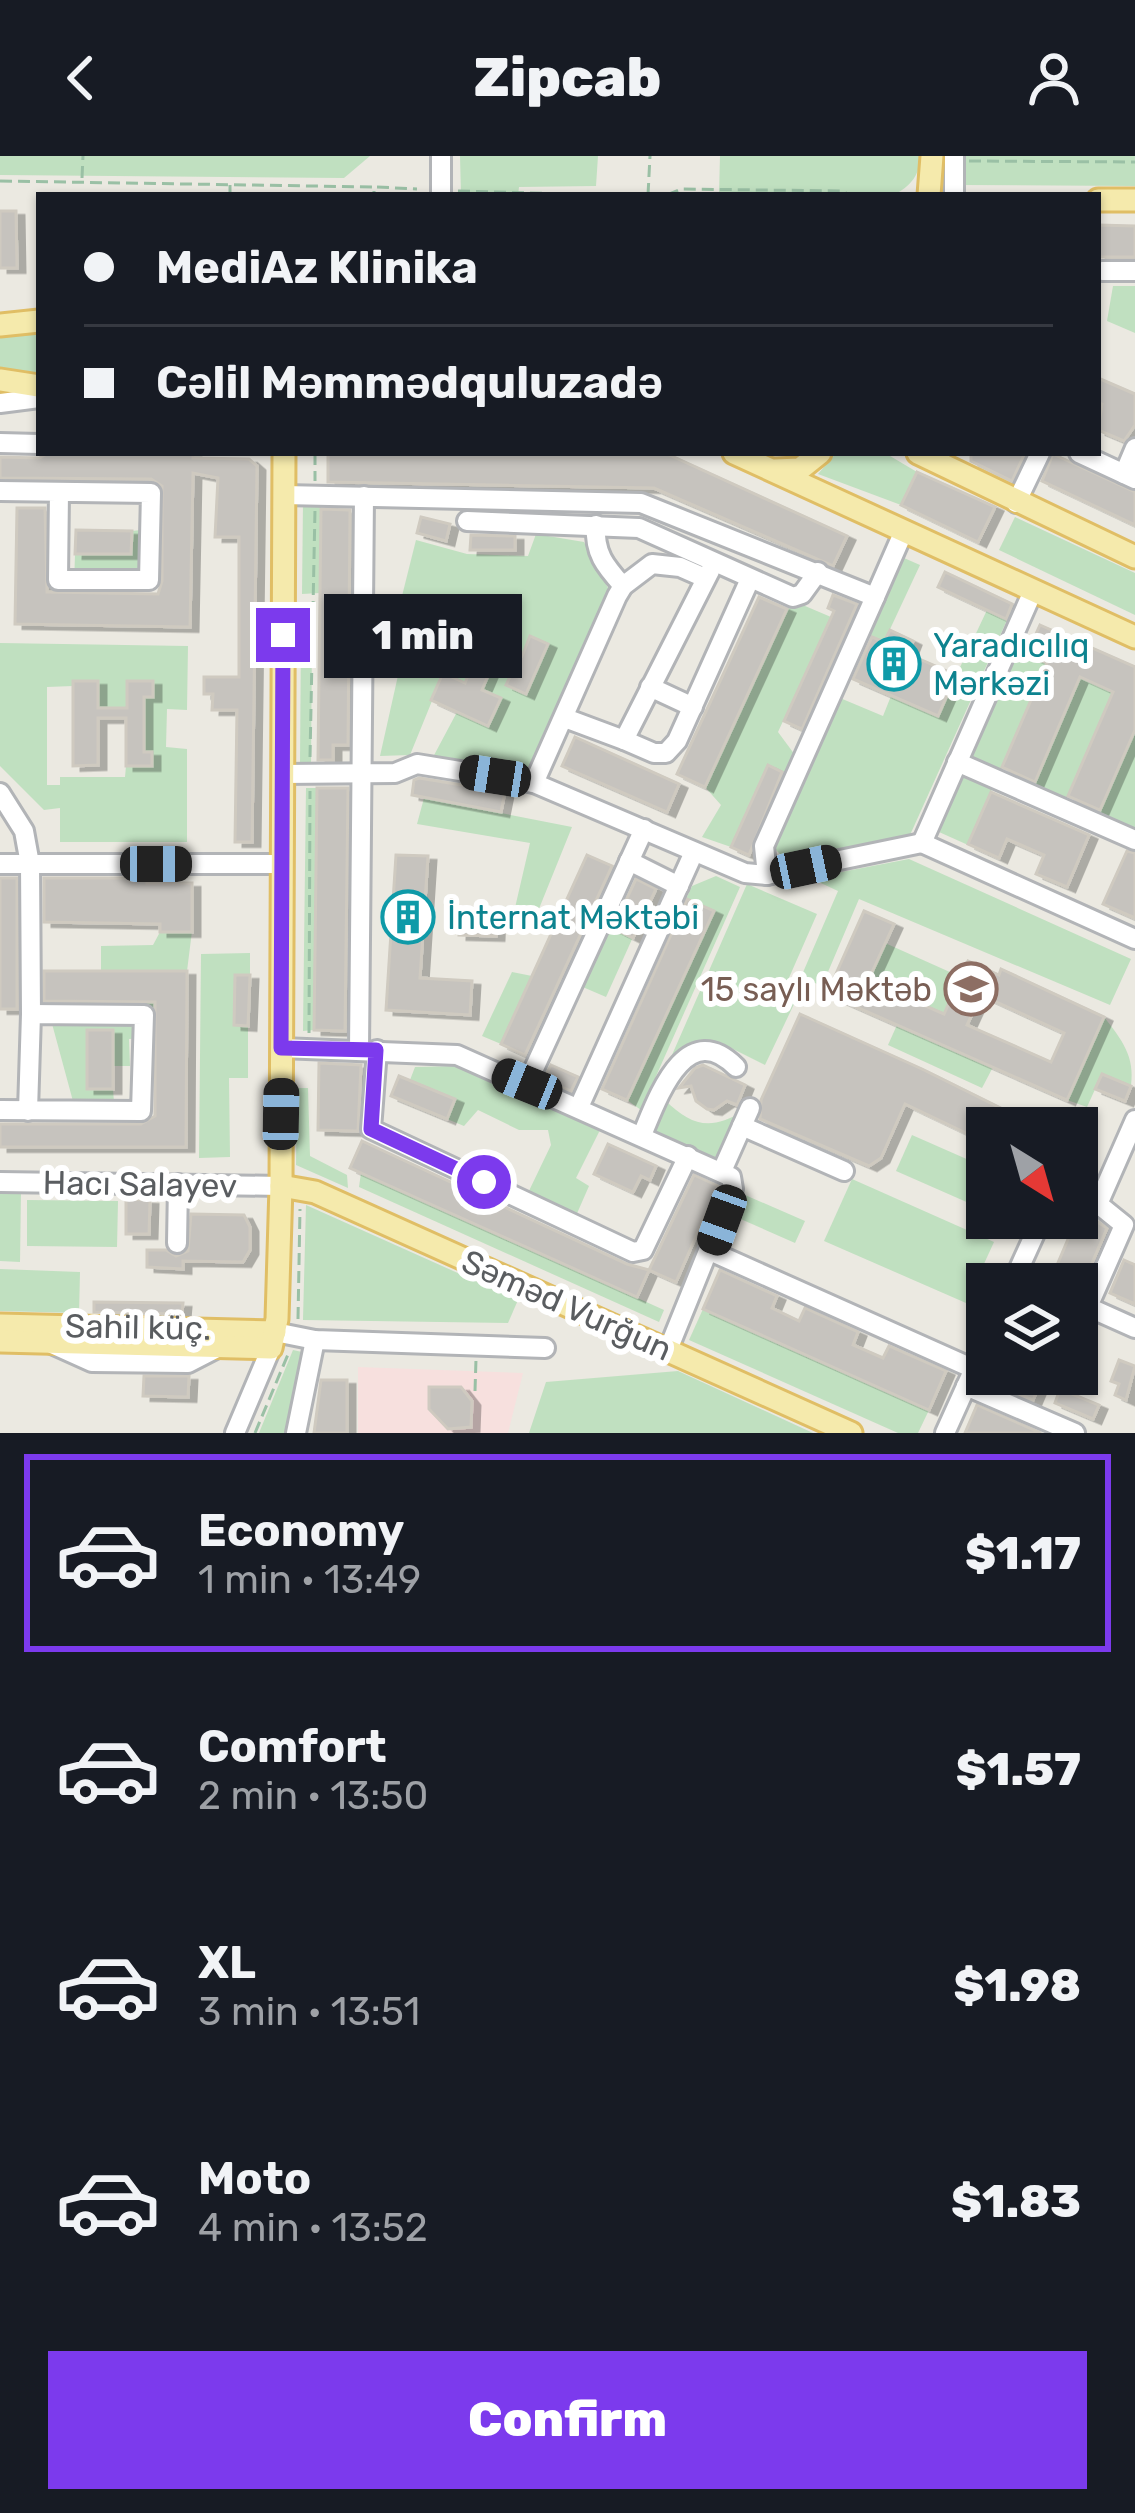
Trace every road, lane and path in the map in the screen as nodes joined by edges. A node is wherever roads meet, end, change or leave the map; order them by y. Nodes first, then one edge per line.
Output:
1 (83, 156) edge
2 (440, 156) edge
3 (650, 156) edge
4 (932, 156) edge
5 (956, 158) edge
6 (1135, 162) edge
7 (0, 181) edge
8 (64, 181) junction
9 (82, 181) junction
10 (180, 182) junction
11 (230, 183) junction
12 (374, 187) junction
13 (417, 189) dead end
14 (64, 192) edge
15 (181, 192) edge
16 (230, 192) edge
17 (374, 192) edge
18 (450, 192) edge
19 (648, 192) edge
20 (674, 192) edge
21 (845, 192) edge
22 (929, 192) edge
23 (954, 192) edge
24 (1101, 200) edge
25 (1135, 200) edge
26 (1135, 272) edge
27 (1101, 276) edge
28 (36, 321) edge
29 (0, 325) edge
30 (0, 380) edge
31 (36, 386) edge
32 (36, 398) edge
33 (0, 403) edge
34 (0, 443) edge
35 (36, 444) edge
36 (1135, 448) edge
37 (284, 456) edge
38 (315, 456) edge
39 (741, 456) edge
40 (816, 456) edge
41 (928, 456) edge
42 (1039, 456) edge
43 (1086, 456) edge
44 (758, 464) junction
45 (1129, 476) edge
46 (0, 491) edge
47 (59, 492) junction
48 (284, 495) junction
49 (315, 496) junction
50 (364, 496) junction
51 (641, 503) junction
52 (1016, 503) junction
53 (467, 521) dead end
54 (596, 525) junction
55 (639, 528) junction
56 (903, 532) junction
57 (1135, 557) edge
58 (652, 564) junction
59 (710, 570) junction
60 (818, 572) junction
61 (750, 580) junction
62 (623, 586) junction
63 (1033, 591) junction
64 (874, 597) junction
65 (1135, 638) edge
66 (650, 687) junction
67 (693, 707) junction
68 (565, 718) junction
69 (624, 740) junction
70 (957, 762) junction
71 (282, 774) junction
72 (310, 774) junction
73 (360, 774) junction
74 (534, 783) junction
75 (0, 794) edge
76 (644, 829) junction
77 (1135, 840) edge
78 (922, 843) junction
79 (694, 852) junction
80 (629, 861) junction
81 (0, 864) edge
82 (30, 864) junction
83 (282, 864) junction
84 (767, 875) junction
85 (679, 886) junction
86 (1135, 939) edge
87 (31, 1014) junction
88 (281, 1048) junction
89 (309, 1048) junction
90 (368, 1050) junction
91 (736, 1067) dead end
92 (527, 1084) junction
93 (578, 1107) junction
94 (0, 1110) edge
95 (28, 1111) junction
96 (1135, 1120) edge
97 (642, 1135) junction
98 (688, 1156) junction
99 (844, 1171) dead end
100 (722, 1172) junction
101 (0, 1182) edge
102 (178, 1184) junction
103 (281, 1186) junction
104 (1099, 1204) joint
105 (176, 1243) dead end
106 (710, 1251) junction
107 (0, 1325) edge
108 (1135, 1328) edge
109 (139, 1335) junction
110 (273, 1340) junction
111 (315, 1340) junction
112 (0, 1341) edge
113 (48, 1342) junction
114 (225, 1344) junction
115 (476, 1346) junction
116 (545, 1348) dead end
117 (668, 1350) junction
118 (966, 1376) edge
119 (966, 1387) edge
120 (475, 1391) dead end
121 (1002, 1395) edge
122 (235, 1433) edge
123 (296, 1433) edge
124 (851, 1433) edge
125 (945, 1433) edge
126 (1075, 1433) edge

1 - 9 path
2 - 18 street
3 - 19 path
4 - 22 main road
5 - 6 path
5 - 23 street
7 - 8 path
8 - 9 path
8 - 14 path
9 - 10 path
10 - 11 path
10 - 15 path
11 - 12 path
11 - 16 path
12 - 13 path
12 - 17 path
20 - 21 path
24 - 25 main road
26 - 27 street
28 - 29 main road
30 - 31 main road
32 - 33 street
34 - 35 street
36 - 45 street
37 - 48 main road
38 - 49 path
39 - 44 main road
40 - 44 main road
41 - 52 main road
42 - 52 street
43 - 45 street
44 - 56 main road
46 - 47 street
47 - 47 street
48 - 49 street
48 - 71 main road
49 - 50 street
49 - 72 path
50 - 51 street
50 - 73 street
51 - 55 street
51 - 60 street
52 - 57 main road
53 - 54 street
54 - 55 street
54 - 62 street
55 - 58 street
55 - 59 street
56 - 63 main road
56 - 64 street
58 - 59 street
58 - 62 street
59 - 61 street
59 - 66 street
60 - 61 street
60 - 64 street
61 - 67 street
62 - 68 street
63 - 65 main road
63 - 70 street
64 - 84 street
66 - 67 street
66 - 69 street
67 - 69 street
68 - 69 street
68 - 74 street
70 - 77 street
70 - 78 street
71 - 72 street
71 - 83 main road
72 - 73 street
72 - 89 path
73 - 74 street
73 - 90 street
74 - 76 street
75 - 82 street
76 - 79 street
76 - 80 street
78 - 84 street
78 - 86 street
79 - 84 street
79 - 85 street
80 - 85 street
80 - 92 street
81 - 82 street
82 - 83 street
82 - 87 street
83 - 88 main road
85 - 93 street
87 - 95 street
87 - 95 street
88 - 89 street
88 - 103 main road
89 - 90 street
90 - 92 street
90 - 98 street
91 - 97 street
92 - 93 street
93 - 97 street
94 - 95 street
96 - 104 street
97 - 98 street
98 - 100 street
99 - 100 street
100 - 106 street
101 - 102 street, Hacı Salayev
102 - 103 street, Hacı Salayev
102 - 105 street
103 - 110 main road
103 - 117 main road, Səməd Vurğun
104 - 108 street
106 - 117 street
106 - 118 street
107 - 109 main road, Sahil küç.
109 - 110 main road, Sahil küç.
109 - 113 main road, Sahil küç.
109 - 114 main road, Sahil küç.
110 - 111 street
110 - 114 main road, Sahil küç.
110 - 122 street
111 - 115 street
111 - 123 street
112 - 113 main road, Sahil küç.
113 - 114 street
115 - 116 street
115 - 120 path
117 - 124 main road, Səməd Vurğun
119 - 125 street
121 - 126 street

